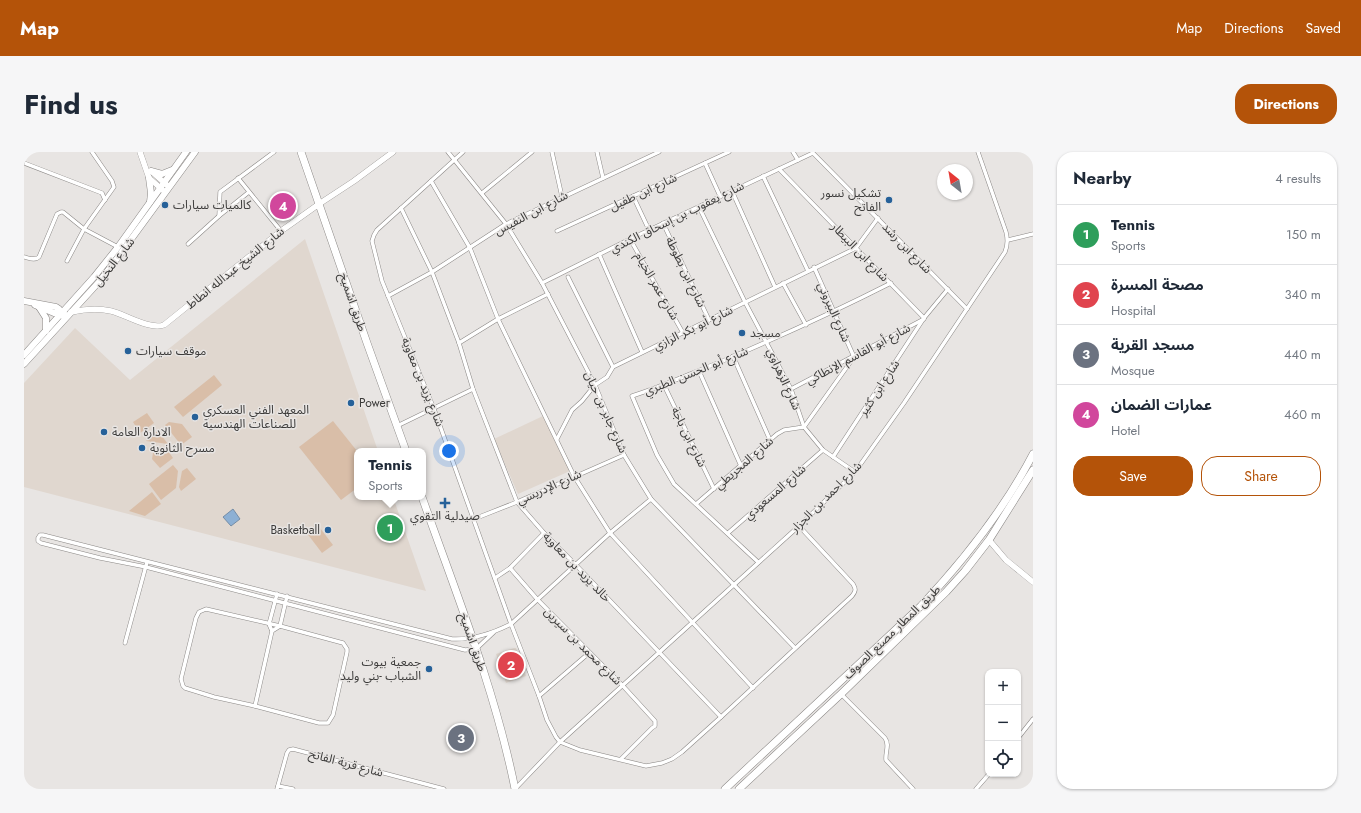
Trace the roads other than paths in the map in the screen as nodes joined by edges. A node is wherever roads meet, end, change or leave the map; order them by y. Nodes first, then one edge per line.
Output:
1 (92, 152) edge
2 (140, 152) edge
3 (186, 152) edge
4 (195, 152) edge
5 (274, 152) edge
6 (301, 152) edge
7 (393, 152) edge
8 (448, 152) edge
9 (463, 152) edge
10 (532, 152) edge
11 (552, 152) edge
12 (597, 152) edge
13 (659, 152) edge
14 (729, 152) edge
15 (793, 152) edge
16 (978, 152) edge
17 (813, 153) edge
18 (651, 154) edge
19 (454, 160) junction
20 (798, 160) junction
21 (24, 163) edge
22 (705, 163) junction
23 (146, 166) junction
24 (779, 169) junction
25 (172, 170) junction
26 (151, 171) junction
27 (763, 176) junction
28 (149, 178) junction
29 (238, 178) junction
30 (603, 178) junction
31 (431, 181) junction
32 (164, 187) junction
33 (732, 191) junction
34 (249, 192) junction
35 (482, 193) junction
36 (634, 196) junction
37 (720, 196) junction
38 (562, 197) junction
39 (106, 200) junction
40 (150, 202) junction
41 (318, 204) junction
42 (699, 207) junction
43 (401, 208) junction
44 (219, 216) junction
45 (878, 218) junction
46 (506, 224) junction
47 (662, 224) junction
48 (84, 229) junction
49 (650, 230) junction
50 (281, 231) junction
51 (557, 231) dead end
52 (1033, 234) edge
53 (630, 239) junction
54 (1008, 240) junction
55 (188, 244) dead end
56 (118, 247) junction
57 (470, 248) junction
58 (856, 248) junction
59 (600, 254) junction
60 (24, 257) edge
61 (67, 262) dead end
62 (814, 267) junction
63 (808, 271) junction
64 (432, 272) junction
65 (568, 277) dead end
66 (542, 283) junction
67 (783, 283) junction
68 (890, 283) junction
69 (775, 287) junction
70 (948, 290) junction
71 (548, 294) junction
72 (388, 296) junction
73 (75, 300) junction
74 (25, 301) edge
75 (745, 302) junction
76 (54, 306) junction
77 (39, 307) junction
78 (967, 309) junction
79 (71, 312) junction
80 (834, 312) junction
81 (63, 317) junction
82 (924, 318) junction
83 (498, 319) junction
84 (709, 320) junction
85 (806, 325) junction
86 (46, 331) junction
87 (683, 333) junction
88 (767, 342) junction
89 (459, 343) junction
90 (642, 352) junction
91 (24, 355) edge
92 (733, 356) junction
93 (854, 356) junction
94 (24, 364) edge
95 (613, 367) junction
96 (699, 371) junction
97 (595, 385) junction
98 (664, 385) junction
99 (791, 389) junction
100 (473, 390) junction
101 (434, 409) junction
102 (397, 426) junction
103 (804, 427) junction
104 (557, 438) junction
105 (770, 440) junction
106 (405, 448) edge
107 (823, 450) junction
108 (1033, 454) edge
109 (624, 455) junction
110 (833, 457) junction
111 (741, 466) junction
112 (1033, 470) edge
113 (854, 472) junction
114 (574, 476) junction
115 (714, 489) junction
116 (651, 499) junction
117 (423, 500) edge
118 (517, 502) junction
119 (696, 504) junction
120 (474, 519) junction
121 (799, 526) junction
122 (610, 533) junction
123 (544, 534) junction
124 (728, 534) junction
125 (988, 540) junction
126 (101, 550) junction
127 (100, 558) junction
128 (147, 562) junction
129 (758, 562) junction
130 (575, 564) junction
131 (146, 567) junction
132 (510, 568) junction
133 (495, 578) junction
134 (1033, 582) edge
135 (734, 584) junction
136 (277, 594) junction
137 (287, 596) junction
138 (537, 599) junction
139 (275, 602) junction
140 (285, 604) junction
141 (694, 622) junction
142 (269, 624) junction
143 (511, 624) junction
144 (280, 626) junction
145 (272, 630) junction
146 (494, 632) junction
147 (472, 637) junction
148 (125, 643) dead end
149 (795, 648) junction
150 (476, 649) junction
151 (589, 653) junction
152 (660, 653) junction
153 (623, 686) junction
154 (753, 688) junction
155 (841, 694) junction
156 (539, 696) junction
157 (255, 706) junction
158 (721, 717) junction
159 (1033, 719) edge
160 (1021, 734) edge
161 (560, 742) junction
162 (772, 745) junction
163 (778, 752) junction
164 (621, 759) junction
165 (986, 777) edge
166 (278, 787) edge
167 (293, 789) edge
168 (444, 789) edge
169 (516, 789) edge
170 (725, 789) edge
171 (739, 789) edge
172 (913, 789) edge
173 (976, 789) edge

1 - 39 street
2 - 23 main road
3 - 25 main road, شارع النخيل
4 - 32 main road, شارع النخيل
5 - 29 street
6 - 41 highway, طريق اشميخ
7 - 41 main road, شارع الشيخ عبدالله انطاط
8 - 19 street, شارع جابر بن حيان
9 - 19 street, شارع يزيد بن معاوية
10 - 35 street
11 - 38 street
12 - 30 street
13 - 18 street, شارع ابن النفيس
14 - 22 street, شارع ابن طفيل
15 - 20 street
16 - 54 street
17 - 20 street, شارع يعقوب بن إسحاق الكندي
17 - 45 street, شارع ابن رشد
18 - 30 street, شارع ابن النفيس
19 - 31 street, شارع يزيد بن معاوية
19 - 35 street, شارع جابر بن حيان
20 - 24 street, شارع يعقوب بن إسحاق الكندي
21 - 39 street
22 - 36 street, شارع ابن طفيل
22 - 37 street
23 - 26 main road
23 - 28 main road
24 - 27 street, شارع يعقوب بن إسحاق الكندي
24 - 58 street, شارع ابن البيطار
25 - 26 main road
25 - 32 main road, شارع النخيل
26 - 32 main road
27 - 33 street, شارع يعقوب بن إسحاق الكندي
27 - 63 street
28 - 32 main road
28 - 40 main road
29 - 34 street
29 - 44 street
30 - 38 street, شارع ابن النفيس
31 - 43 street, شارع يزيد بن معاوية
31 - 57 street
32 - 40 main road, شارع النخيل
32 - 79 main road, شارع النخيل
33 - 37 street, شارع يعقوب بن إسحاق الكندي
33 - 69 street
34 - 44 street
34 - 50 street
35 - 46 street, شارع جابر بن حيان
36 - 49 street
36 - 51 street, شارع ابن طفيل
37 - 42 street, شارع يعقوب بن إسحاق الكندي
38 - 46 street, شارع ابن النفيس
39 - 48 street
40 - 56 main road, شارع النخيل
41 - 50 main road, شارع الشيخ عبدالله انطاط
41 - 102 highway, طريق اشميخ
42 - 47 street, شارع يعقوب بن إسحاق الكندي
42 - 75 street, شارع الزهراوي
43 - 64 street, خالد يزيد بن معاوية
43 - 72 street, شارع يزيد بن معاوية
44 - 55 street
45 - 58 street
45 - 70 street, شارع ابن رشد
46 - 57 street, شارع ابن النفيس
46 - 66 street, شارع جابر بن حيان
47 - 49 street, شارع يعقوب بن إسحاق الكندي
47 - 84 street, شارع ابن بطوطة
48 - 56 street
48 - 60 street
48 - 61 street
49 - 53 street, شارع يعقوب بن إسحاق الكندي
50 - 79 main road, شارع الشيخ عبدالله انطاط
52 - 54 street
53 - 59 street, شارع يعقوب بن إسحاق الكندي
53 - 87 street, شارع عمر الخيام
54 - 78 street, شارع احمد بن الجزار
56 - 73 main road, شارع النخيل
57 - 64 street, شارع ابن النفيس
57 - 83 street
58 - 62 street, شارع أبو بكر الرازي
58 - 68 street, شارع ابن البيطار
59 - 66 street, شارع يعقوب بن إسحاق الكندي
59 - 90 street
62 - 63 street, شارع أبو بكر الرازي
62 - 80 street, شارع البيروني
63 - 67 street, شارع أبو بكر الرازي
64 - 72 street, شارع ابن النفيس
64 - 89 street, خالد يزيد بن معاوية
65 - 95 street
66 - 71 street, شارع جابر بن حيان
67 - 69 street, شارع أبو بكر الرازي
67 - 85 street
68 - 80 street, شارع أبو الحسن الطبري
68 - 82 street, شارع ابن البيطار
69 - 75 street, شارع أبو بكر الرازي
70 - 78 street, شارع ابن رشد
70 - 82 street
71 - 83 street
71 - 97 street, شارع جابر بن حيان
72 - 101 street, شارع يزيد بن معاوية
73 - 76 main road
73 - 81 main road, شارع النخيل
74 - 76 main road, شارع الشيخ عبدالله انطاط
74 - 77 main road, شارع الشيخ عبدالله انطاط
75 - 84 street, شارع أبو بكر الرازي
75 - 88 street, شارع الزهراوي
76 - 81 main road
77 - 81 main road, شارع الشيخ عبدالله انطاط
77 - 86 main road
78 - 113 street, شارع احمد بن الجزار
79 - 81 main road, شارع الشيخ عبدالله انطاط
80 - 85 street, شارع أبو الحسن الطبري
80 - 93 street, شارع البيروني
81 - 86 main road, شارع النخيل
81 - 94 main road, شارع النخيل
82 - 93 street, شارع أبو القاسم الإنطاكي
82 - 110 street, شارع ابن كثير
83 - 89 street
83 - 104 street
84 - 87 street, شارع أبو بكر الرازي
85 - 88 street, شارع أبو الحسن الطبري
86 - 91 main road, شارع النخيل
87 - 90 street, شارع أبو بكر الرازي
88 - 92 street, شارع أبو الحسن الطبري
88 - 99 street, شارع الزهراوي
89 - 100 street, خالد يزيد بن معاوية
90 - 95 street, شارع أبو بكر الرازي
92 - 96 street, شارع أبو الحسن الطبري
92 - 105 street
93 - 99 street, شارع أبو القاسم الإنطاكي
93 - 103 street
95 - 97 street, شارع أبو بكر الرازي
96 - 98 street, شارع أبو الحسن الطبري
96 - 111 street
97 - 104 street, شارع أبو بكر الرازي
97 - 109 street, شارع جابر بن حيان
98 - 115 street, شارع ابن باجة
98 - 119 street, شارع أبو الحسن الطبري
99 - 103 street, شارع الزهراوي
100 - 101 street
100 - 118 street, خالد يزيد بن معاوية
101 - 102 street
101 - 120 street, شارع يزيد بن معاوية
102 - 106 highway, طريق اشميخ
103 - 105 street, شارع المجريطي
103 - 107 street, شارع الزهراوي
104 - 114 street
105 - 111 street, شارع المجريطي
107 - 110 street, شارع الزهراوي
107 - 124 street, شارع المسعودي
108 - 162 highway, طريق المطار مصنع الصوف
109 - 114 street, شارع الإدريسي
109 - 116 street, شارع جابر بن حيان
110 - 113 street, شارع الزهراوي
111 - 115 street, شارع المجريطي
112 - 125 highway, طريق المطار مصنع الصوف
113 - 121 street, شارع احمد بن الجزار
114 - 118 street, شارع الإدريسي
114 - 122 street
115 - 119 street, شارع المجريطي
116 - 122 street
116 - 135 street, شارع جابر بن حيان
117 - 147 highway, طريق اشميخ
118 - 120 street, شارع الإدريسي
118 - 123 street, خالد يزيد بن معاوية
119 - 124 street
120 - 133 street, شارع يزيد بن معاوية
121 - 129 street, شارع احمد بن الجزار
121 - 149 street
122 - 130 street
122 - 141 street
123 - 130 street, خالد يزيد بن معاوية
123 - 132 street
124 - 129 street
125 - 134 main road
125 - 155 highway, طريق المطار مصنع الصوف
126 - 127 street
126 - 127 street
126 - 128 street
127 - 131 street
128 - 131 street
128 - 136 street
129 - 135 street, شارع احمد بن الجزار
130 - 138 street
130 - 152 street, خالد يزيد بن معاوية
131 - 139 street
131 - 148 street
132 - 133 street
132 - 138 street, شارع محمد بن سيرين
133 - 143 street, شارع يزيد بن معاوية
135 - 141 street, شارع احمد بن الجزار
135 - 149 street, شارع جابر بن حيان
136 - 137 street
136 - 139 street
137 - 140 street
137 - 147 street
138 - 143 street
138 - 151 street, شارع محمد بن سيرين
139 - 140 street
139 - 142 street
140 - 144 street
140 - 150 street
141 - 152 street, شارع احمد بن الجزار
141 - 154 street
142 - 144 street
142 - 145 street
142 - 157 street
143 - 146 street
143 - 156 street, شارع يزيد بن معاوية
144 - 145 street
144 - 157 street
145 - 157 street
146 - 147 street
146 - 150 street
147 - 150 highway, طريق اشميخ
149 - 154 street
150 - 169 highway, طريق اشميخ
151 - 153 street, شارع محمد بن سيرين
151 - 156 street
152 - 153 street, شارع احمد بن الجزار
152 - 158 street, خالد يزيد بن معاوية
153 - 161 street, شارع احمد بن الجزار
153 - 164 street, شارع محمد بن سيرين
154 - 158 street
155 - 163 highway, طريق المطار مصنع الصوف
155 - 172 street
156 - 161 street, شارع يزيد بن معاوية
158 - 164 street
159 - 160 street
161 - 164 street
161 - 169 street, شارع احمد بن الجزار
162 - 163 highway
162 - 170 highway, طريق المطار مصنع الصوف
163 - 171 highway, طريق المطار مصنع الصوف
165 - 173 street
166 - 167 street
166 - 168 street, شارع قرية الفاتح

